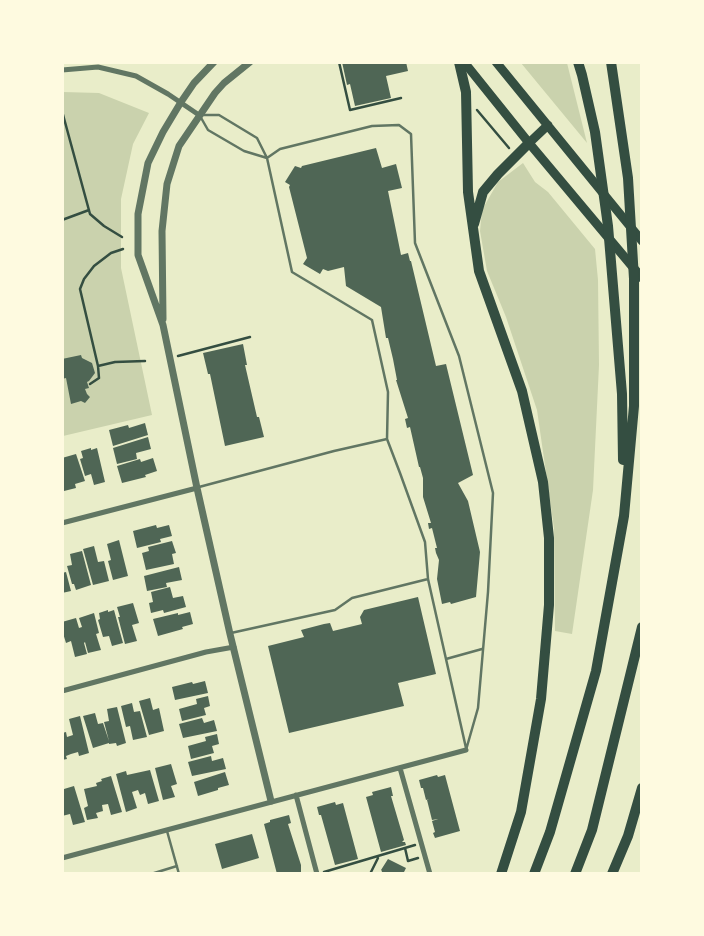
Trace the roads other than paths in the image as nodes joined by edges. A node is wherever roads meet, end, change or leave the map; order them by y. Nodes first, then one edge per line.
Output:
1 (214, 62) edge
2 (250, 62) edge
3 (459, 62) edge
4 (464, 62) edge
5 (496, 62) edge
6 (578, 62) edge
7 (611, 62) edge
8 (62, 70) edge
9 (181, 102) junction
10 (199, 115) junction
11 (548, 125) junction
12 (529, 143) junction
13 (266, 158) junction
14 (472, 228) junction
15 (642, 241) edge
16 (642, 278) edge
17 (163, 324) junction
18 (387, 439) junction
19 (197, 488) junction
20 (624, 516) junction
21 (62, 523) edge
22 (428, 579) junction
23 (642, 627) edge
24 (230, 634) junction
25 (234, 647) junction
26 (482, 649) junction
27 (446, 659) junction
28 (62, 690) edge
29 (466, 750) junction
30 (400, 768) junction
31 (642, 788) edge
32 (296, 795) junction
33 (271, 801) junction
34 (167, 831) junction
35 (62, 858) edge
36 (178, 866) junction
37 (151, 874) edge
38 (180, 874) edge
39 (319, 874) edge
40 (430, 874) edge
41 (501, 874) edge
42 (534, 874) edge
43 (575, 874) edge
44 (612, 874) edge

1 - 9 street
2 - 10 street
3 - 14 highway
4 - 12 main road
5 - 11 main road
6 - 20 highway
7 - 20 highway
8 - 9 street
9 - 10 street
9 - 17 street
10 - 13 lane
10 - 13 lane
10 - 17 street
11 - 12 main road
11 - 15 main road
12 - 14 highway
12 - 16 main road
13 - 18 lane
13 - 26 lane
14 - 41 highway
17 - 19 street
18 - 19 lane
18 - 22 lane
19 - 21 street
19 - 24 street
20 - 42 highway
22 - 24 lane
22 - 27 lane
23 - 43 highway
24 - 25 street
25 - 28 street
25 - 33 street
26 - 27 lane
26 - 29 lane
27 - 29 lane
29 - 30 street
30 - 32 street
30 - 40 street
31 - 44 highway
32 - 33 street
32 - 39 street
33 - 34 street
34 - 35 street
34 - 36 lane
36 - 37 lane
36 - 38 lane

